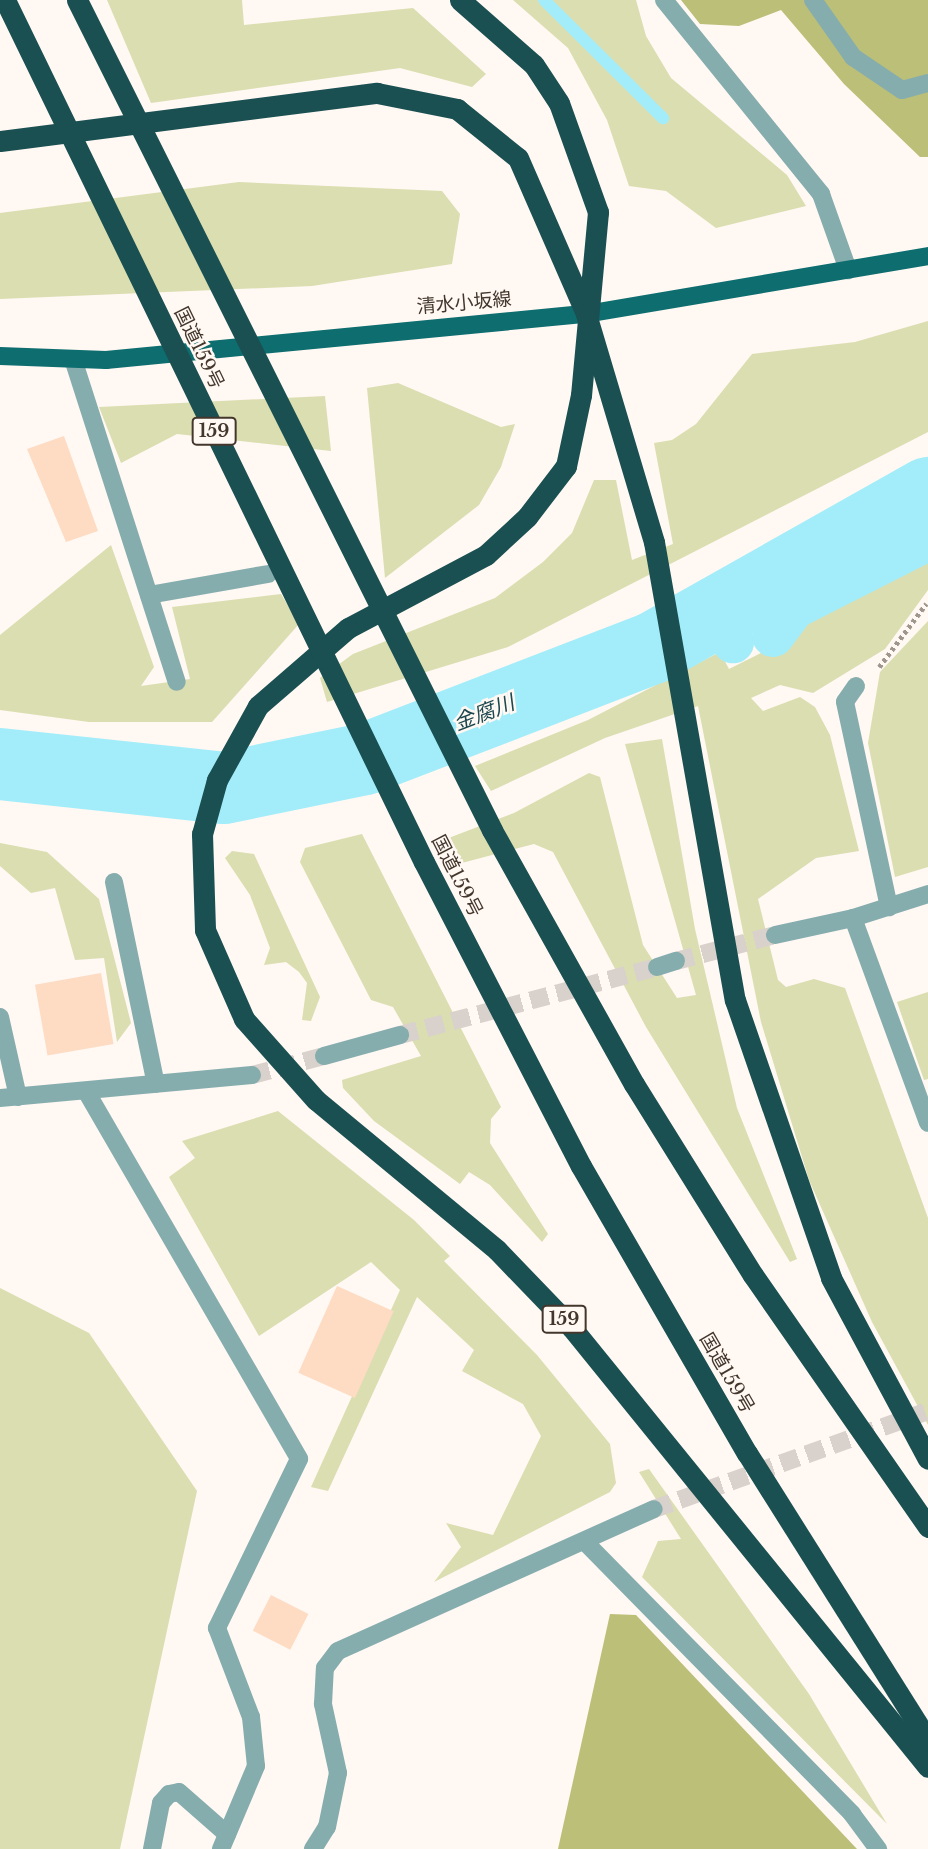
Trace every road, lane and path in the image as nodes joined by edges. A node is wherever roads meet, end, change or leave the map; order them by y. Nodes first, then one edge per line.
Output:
1 (5, 0) edge
2 (77, 0) edge
3 (460, 0) edge
4 (664, 0) edge
5 (813, 0) edge
6 (928, 83) edge
7 (0, 141) edge
8 (928, 256) edge
9 (848, 270) junction
10 (586, 314) junction
11 (0, 356) edge
12 (74, 359) junction
13 (268, 575) dead end
14 (149, 595) junction
15 (926, 604) edge
16 (177, 682) dead end
17 (856, 686) joint
18 (114, 883) dead end
19 (928, 894) edge
20 (889, 907) junction
21 (853, 918) junction
22 (775, 935) tunnel mouth
23 (676, 961) tunnel mouth
24 (657, 967) tunnel mouth
25 (0, 1017) edge
26 (400, 1035) tunnel mouth
27 (324, 1056) tunnel mouth
28 (253, 1075) tunnel mouth
29 (156, 1084) junction
30 (86, 1091) junction
31 (9, 1097) edge
32 (928, 1123) edge
33 (928, 1459) edge
34 (654, 1508) tunnel mouth
35 (928, 1527) edge
36 (586, 1543) junction
37 (928, 1740) edge
38 (928, 1767) edge
39 (224, 1842) edge
40 (152, 1849) edge
41 (313, 1849) edge
42 (878, 1849) edge

1 - 37 highway, 国道159号 / 159, bridge
2 - 35 highway, bridge
3 - 10 highway, 159
4 - 9 street
5 - 6 street
7 - 10 highway, 159
8 - 9 main road, 清水小坂線
9 - 10 main road, 清水小坂線
10 - 12 main road, 清水小坂線
10 - 33 highway, 159
10 - 38 highway, 159
11 - 12 main road, 清水小坂線
12 - 14 street
13 - 14 street
14 - 16 street
15 - 17 path
17 - 20 street
18 - 29 street
19 - 20 street
20 - 21 street
21 - 22 street
21 - 32 street
23 - 24 street
25 - 31 street
26 - 27 street
28 - 29 street
29 - 30 street
30 - 31 street
30 - 39 street
34 - 36 street
36 - 41 street
36 - 42 street
39 - 40 street

